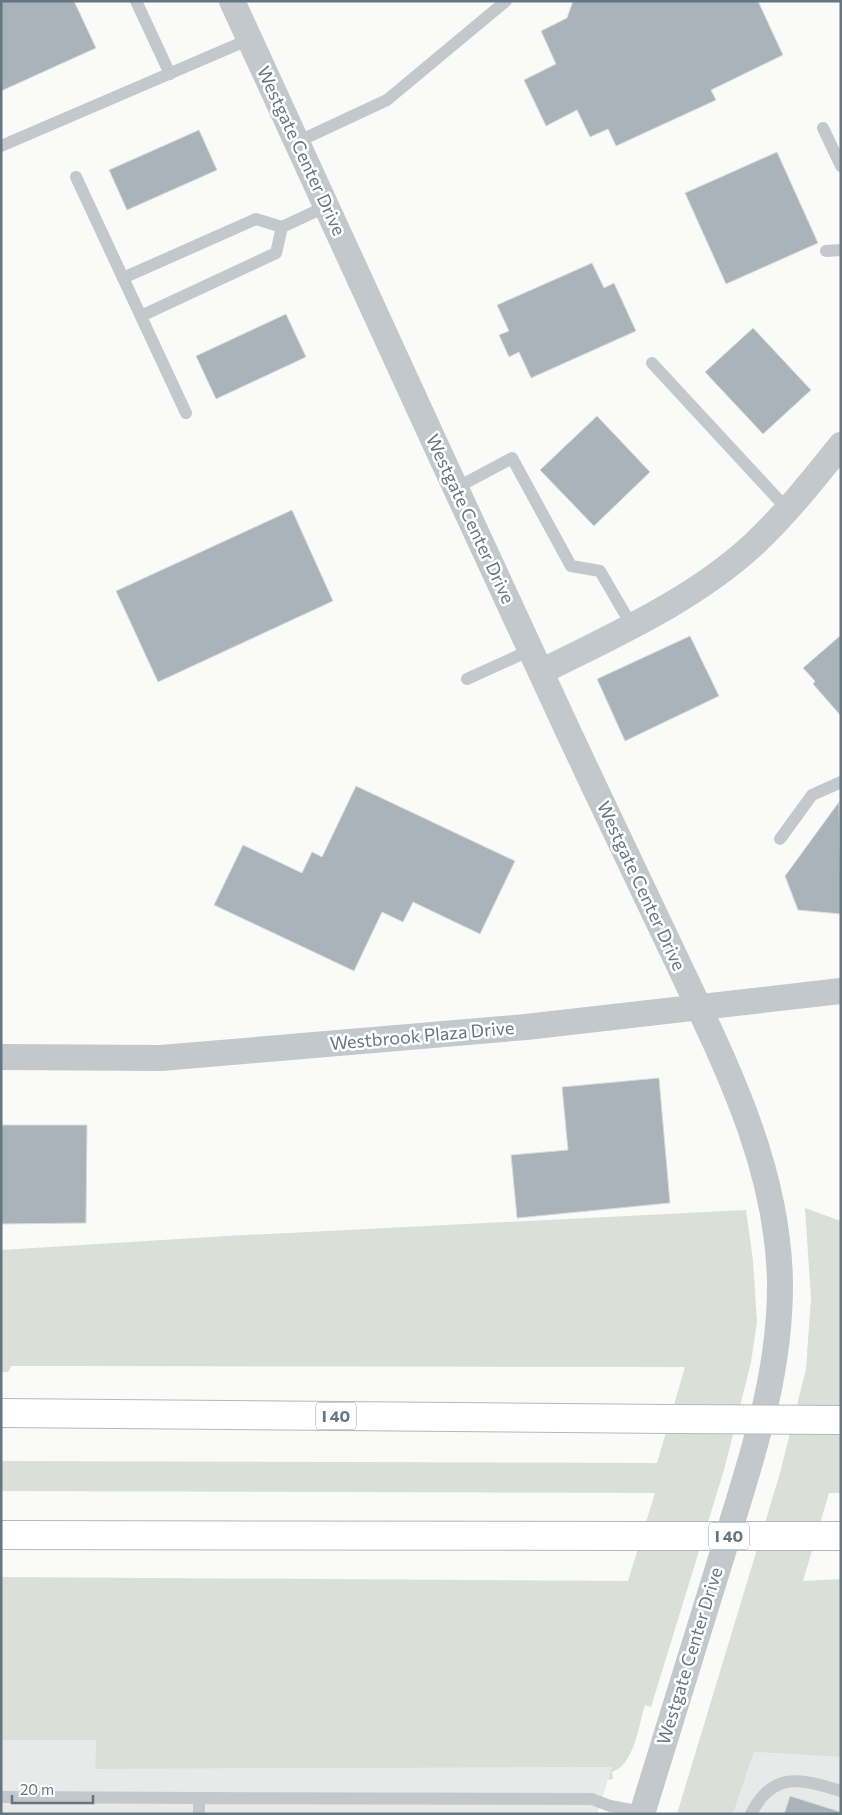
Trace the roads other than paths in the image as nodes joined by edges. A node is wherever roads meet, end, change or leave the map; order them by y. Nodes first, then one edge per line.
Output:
1 (136, 1) edge
2 (232, 1) edge
3 (506, 1) edge
4 (250, 39) junction
5 (170, 74) junction
6 (823, 128) dead end
7 (297, 142) junction
8 (1, 146) edge
9 (841, 166) edge
10 (76, 177) dead end
11 (327, 206) junction
12 (282, 227) junction
13 (841, 250) edge
14 (826, 251) dead end
15 (123, 278) junction
16 (141, 316) junction
17 (652, 363) dead end
18 (186, 413) dead end
19 (841, 444) edge
20 (456, 488) junction
21 (788, 510) junction
22 (632, 626) junction
23 (536, 661) junction
24 (467, 679) dead end
25 (841, 782) edge
26 (780, 839) dead end
27 (841, 991) edge
28 (698, 1007) junction
29 (1, 1057) edge
30 (1, 1413) edge
31 (841, 1420) edge
32 (1, 1535) edge
33 (828, 1536) edge
34 (841, 1791) edge
35 (1, 1797) edge
36 (200, 1798) junction
37 (642, 1813) edge
38 (199, 1814) edge
39 (751, 1814) edge

1 - 5 lane
2 - 4 street, Westgate Center Drive
3 - 7 lane
4 - 5 lane
4 - 7 street, Westgate Center Drive
5 - 8 lane
6 - 9 lane
7 - 11 street, Westgate Center Drive
10 - 15 lane
11 - 12 lane
11 - 20 street, Westgate Center Drive
12 - 15 lane
12 - 16 lane
13 - 14 lane
15 - 16 lane
16 - 18 lane
17 - 21 lane
19 - 21 street
20 - 22 lane
20 - 23 street, Westgate Center Drive
21 - 22 street
22 - 23 street
23 - 24 lane
23 - 28 street, Westgate Center Drive
25 - 26 lane
27 - 28 street, Westbrook Plaza Drive
28 - 29 street, Westbrook Plaza Drive
28 - 37 street, Westgate Center Drive
30 - 31 highway, I 40, bridge
32 - 33 highway, I 40, bridge
34 - 39 lane
35 - 36 lane
36 - 37 lane
36 - 38 lane

